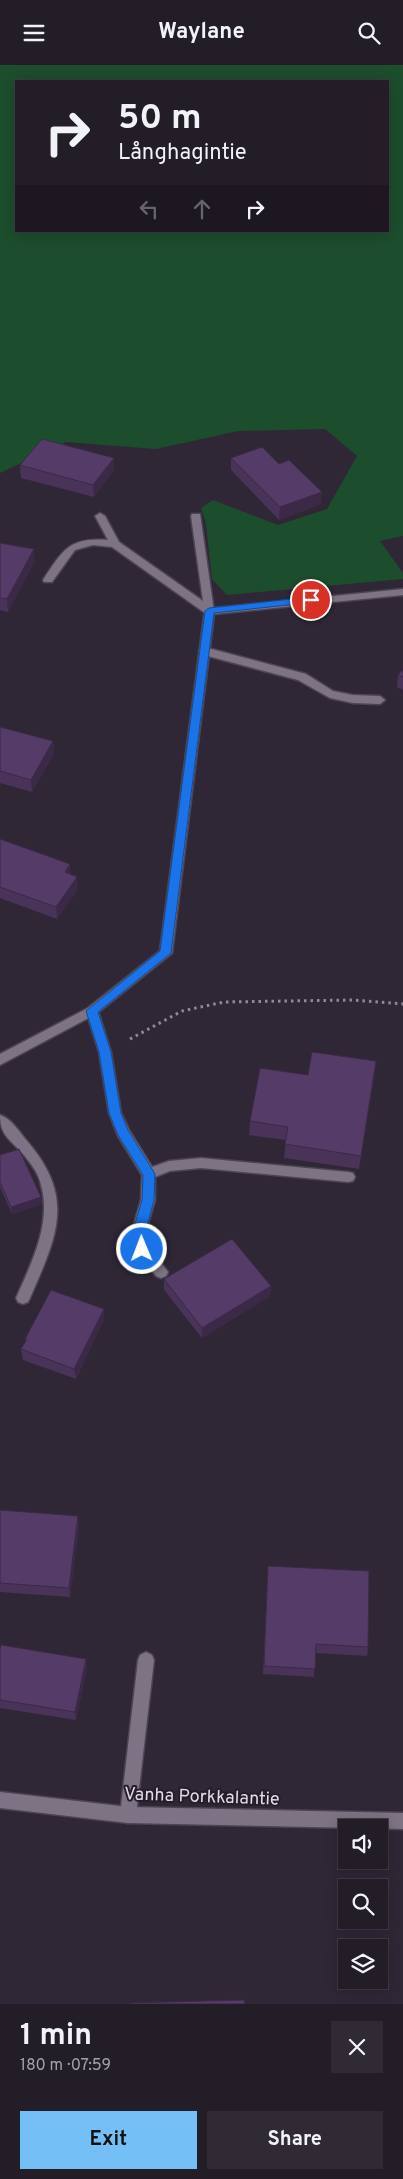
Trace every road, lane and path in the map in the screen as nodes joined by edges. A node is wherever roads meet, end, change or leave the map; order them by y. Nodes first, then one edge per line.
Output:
1 (100, 516) dead end
2 (196, 516) dead end
3 (115, 545) junction
4 (48, 580) dead end
5 (403, 592) edge
6 (209, 611) junction
7 (204, 651) junction
8 (380, 700) dead end
9 (403, 1003) edge
10 (92, 1011) junction
11 (105, 1052) junction
12 (0, 1060) edge
13 (0, 1120) edge
14 (149, 1174) junction
15 (348, 1177) dead end
16 (161, 1272) dead end
17 (23, 1297) dead end
18 (146, 1660) dead end
19 (0, 1800) edge
20 (128, 1815) junction
21 (403, 1821) edge

1 - 3 street
2 - 6 street
3 - 4 street
3 - 6 street
5 - 6 street
6 - 7 street
7 - 8 street
7 - 10 street
9 - 11 path
10 - 11 street
10 - 12 street
11 - 14 street
13 - 17 street
14 - 15 street
14 - 16 street
18 - 20 street
19 - 20 street, Vanha Porkkalantie
20 - 21 street, Vanha Porkkalantie

